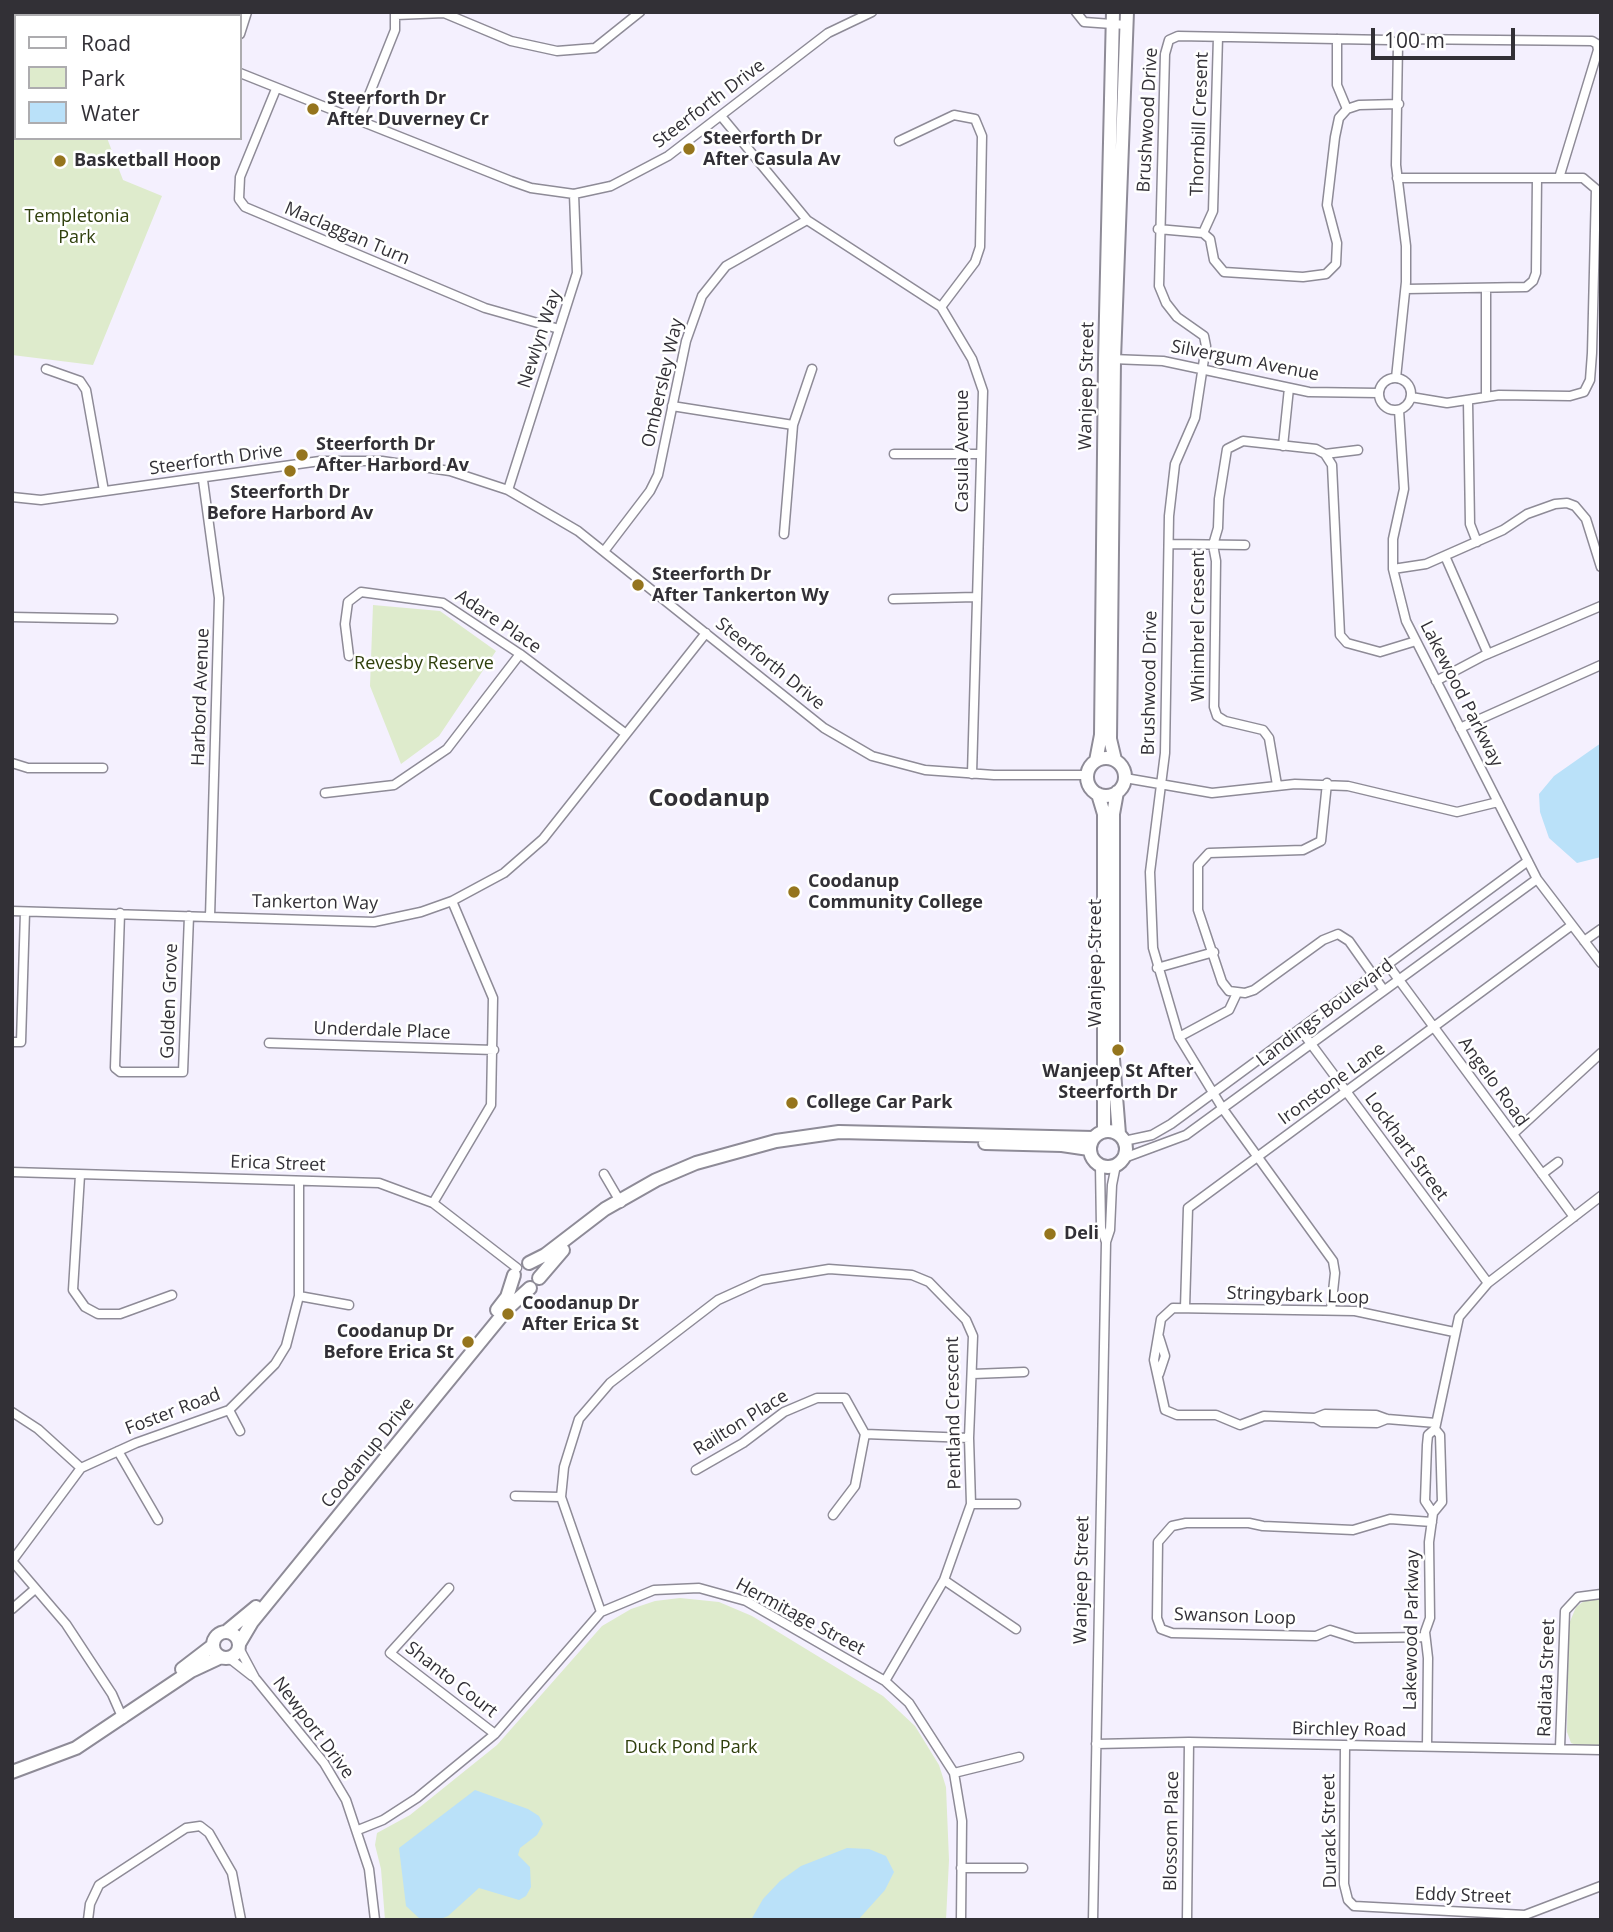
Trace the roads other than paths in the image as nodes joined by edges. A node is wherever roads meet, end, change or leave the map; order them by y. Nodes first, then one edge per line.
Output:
1 (640, 12) edge
2 (873, 12) edge
3 (1076, 12) edge
4 (395, 14) edge
5 (860, 14) edge
6 (1120, 19) edge
7 (1218, 37) junction
8 (1338, 39) junction
9 (1398, 44) junction
10 (242, 74) edge
11 (276, 89) junction
12 (1399, 104) junction
13 (1347, 109) junction
14 (721, 116) junction
15 (359, 120) junction
16 (899, 141) dead end
17 (1397, 178) junction
18 (1537, 178) junction
19 (1559, 178) junction
20 (574, 194) junction
21 (807, 219) junction
22 (1158, 229) junction
23 (1203, 233) junction
24 (1486, 288) junction
25 (1406, 289) junction
26 (941, 307) junction
27 (559, 329) junction
28 (1110, 359) junction
29 (46, 369) dead end
30 (812, 369) dead end
31 (1204, 370) junction
32 (1396, 378) junction
33 (1289, 388) junction
34 (1378, 393) junction
35 (1410, 397) junction
36 (1486, 397) junction
37 (1468, 401) junction
38 (672, 406) junction
39 (1399, 410) junction
40 (793, 425) junction
41 (1283, 446) junction
42 (1359, 450) dead end
43 (894, 454) dead end
44 (981, 454) junction
45 (1325, 454) junction
46 (203, 480) junction
47 (508, 490) junction
48 (104, 491) junction
49 (12, 497) edge
50 (784, 534) dead end
51 (1477, 542) junction
52 (1169, 544) junction
53 (1213, 545) junction
54 (1245, 545) dead end
55 (605, 550) junction
56 (1445, 556) junction
57 (1601, 567) edge
58 (1393, 569) junction
59 (976, 597) junction
60 (893, 598) dead end
61 (1601, 606) edge
62 (12, 617) edge
63 (113, 619) dead end
64 (706, 633) junction
65 (1416, 640) junction
66 (520, 654) junction
67 (1488, 654) junction
68 (349, 656) dead end
69 (1601, 665) edge
70 (1436, 681) junction
71 (1460, 728) junction
72 (626, 734) junction
73 (1115, 760) junction
74 (1096, 761) junction
75 (12, 763) edge
76 (103, 768) dead end
77 (972, 774) junction
78 (1087, 775) junction
79 (1125, 778) junction
80 (1327, 783) junction
81 (1163, 785) junction
82 (1277, 785) junction
83 (1117, 792) junction
84 (325, 793) dead end
85 (1098, 794) junction
86 (1498, 802) junction
87 (1528, 861) junction
88 (1537, 879) junction
89 (452, 901) junction
90 (12, 911) edge
91 (25, 912) junction
92 (120, 913) junction
93 (189, 916) junction
94 (210, 917) junction
95 (1572, 925) junction
96 (1601, 929) edge
97 (1584, 941) junction
98 (1213, 952) junction
99 (1601, 963) edge
100 (1388, 964) junction
101 (1157, 968) junction
102 (1373, 975) junction
103 (1398, 979) junction
104 (1383, 989) junction
105 (1237, 993) junction
106 (1434, 1028) junction
107 (1300, 1029) junction
108 (1179, 1037) junction
109 (12, 1042) edge
110 (269, 1043) dead end
111 (1311, 1043) junction
112 (494, 1051) junction
113 (1601, 1053) edge
114 (1213, 1093) junction
115 (1347, 1093) junction
116 (1223, 1109) junction
117 (1513, 1134) junction
118 (1121, 1138) junction
119 (1096, 1139) junction
120 (1258, 1158) junction
121 (1120, 1162) junction
122 (1558, 1162) dead end
123 (1100, 1165) junction
124 (12, 1172) edge
125 (604, 1174) dead end
126 (1542, 1174) junction
127 (80, 1175) junction
128 (299, 1181) junction
129 (1601, 1196) edge
130 (433, 1203) junction
131 (621, 1203) junction
132 (1574, 1217) junction
133 (1106, 1242) junction
134 (520, 1269) junction
135 (535, 1283) junction
136 (1488, 1283) junction
137 (172, 1296) dead end
138 (299, 1296) junction
139 (349, 1305) dead end
140 (1185, 1308) junction
141 (1331, 1310) junction
142 (1454, 1332) junction
143 (1024, 1372) dead end
144 (973, 1374) junction
145 (229, 1410) junction
146 (12, 1412) edge
147 (1435, 1426) junction
148 (240, 1431) dead end
149 (865, 1434) junction
150 (969, 1438) junction
151 (118, 1451) junction
152 (80, 1468) junction
153 (696, 1470) dead end
154 (515, 1496) dead end
155 (561, 1497) junction
156 (971, 1504) junction
157 (1016, 1504) dead end
158 (833, 1515) dead end
159 (1432, 1518) junction
160 (158, 1520) dead end
161 (12, 1561) edge
162 (944, 1580) junction
163 (449, 1588) dead end
164 (35, 1589) junction
165 (1601, 1594) edge
166 (12, 1609) edge
167 (601, 1612) junction
168 (1016, 1629) dead end
169 (227, 1631) junction
170 (1425, 1637) junction
171 (212, 1646) junction
172 (239, 1646) junction
173 (225, 1658) junction
174 (255, 1678) junction
175 (884, 1681) junction
176 (122, 1715) junction
177 (495, 1734) junction
178 (1189, 1742) junction
179 (1096, 1744) junction
180 (1345, 1746) junction
181 (1427, 1746) junction
182 (1560, 1748) junction
183 (1601, 1749) edge
184 (1019, 1757) dead end
185 (21, 1765) edge
186 (12, 1772) edge
187 (954, 1773) junction
188 (358, 1830) junction
189 (961, 1868) junction
190 (1023, 1868) dead end
191 (1601, 1886) edge
192 (1361, 1908) joint
193 (1525, 1917) edge
194 (88, 1920) edge
195 (241, 1920) edge
196 (375, 1920) edge
197 (961, 1920) edge
198 (1093, 1920) edge
199 (1187, 1920) edge

1 - 4 street
2 - 5 street, Steerforth Drive
3 - 6 street
4 - 15 street
5 - 14 street, Steerforth Drive
6 - 28 main road, Wanjeep Street
7 - 8 street
7 - 22 street, Brushwood Drive
7 - 23 street, Thornbill Cresent
8 - 9 street
8 - 13 street
9 - 12 street
9 - 19 street
10 - 11 street, Steerforth Drive
11 - 15 street, Steerforth Drive
11 - 27 street, Maclaggan Turn
12 - 13 street
12 - 17 street
13 - 23 street
14 - 20 street, Steerforth Drive
14 - 21 street, Casula Avenue
15 - 20 street, Steerforth Drive
16 - 26 street
17 - 18 street
17 - 25 street
18 - 19 street
18 - 24 street
19 - 36 street
20 - 27 street, Newlyn Way
21 - 26 street, Casula Avenue
21 - 38 street, Ombersley Way
22 - 23 street
22 - 31 street, Brushwood Drive
24 - 25 street
24 - 36 street
25 - 32 street
26 - 44 street, Casula Avenue
27 - 47 street, Newlyn Way
28 - 31 street, Silvergum Avenue
28 - 73 main road, Wanjeep Street
28 - 74 main road, Wanjeep Street
29 - 48 street
30 - 40 street
31 - 33 street, Silvergum Avenue
31 - 52 street, Brushwood Drive
32 - 34 street
32 - 35 street
33 - 34 street, Silvergum Avenue
33 - 41 street
34 - 39 street
35 - 37 street
35 - 39 street
36 - 37 street
37 - 51 street
38 - 40 street
38 - 55 street, Ombersley Way
39 - 58 street, Lakewood Parkway
40 - 50 street
41 - 45 street, Whimbrel Cresent
41 - 53 street, Whimbrel Cresent
42 - 45 street, Whimbrel Cresent
43 - 44 street
44 - 59 street, Casula Avenue
45 - 65 street
46 - 47 street, Steerforth Drive
46 - 48 street, Steerforth Drive
46 - 94 street, Harbord Avenue
47 - 55 street, Steerforth Drive
48 - 49 street, Steerforth Drive
51 - 56 street
51 - 57 street
52 - 53 street
52 - 81 street, Brushwood Drive
53 - 54 street
53 - 82 street, Whimbrel Cresent
55 - 64 street, Steerforth Drive
56 - 58 street
56 - 67 street
58 - 65 street, Lakewood Parkway
59 - 60 street
59 - 77 street, Casula Avenue
61 - 67 street
62 - 63 street
64 - 72 street, Tankerton Way
64 - 77 street, Steerforth Drive
65 - 70 street, Lakewood Parkway
66 - 68 street, Adare Place
66 - 72 street, Adare Place
66 - 84 street
67 - 70 street
69 - 71 street
70 - 71 street, Lakewood Parkway
71 - 86 street, Lakewood Parkway
72 - 89 street, Tankerton Way
73 - 74 main road
73 - 79 main road
74 - 78 main road
75 - 76 street
77 - 78 street, Steerforth Drive
78 - 85 main road
79 - 81 street
79 - 83 main road
80 - 82 street
80 - 86 street
80 - 98 street
81 - 82 street
81 - 101 street, Brushwood Drive
83 - 85 main road
83 - 118 main road, Wanjeep Street
85 - 119 main road, Wanjeep Street
86 - 87 street, Lakewood Parkway
87 - 88 street, Lakewood Parkway
87 - 100 street, Landings Boulevard
88 - 95 street, Lakewood Parkway
88 - 103 street, Landings Boulevard
89 - 94 street, Tankerton Way
89 - 112 street
90 - 91 street, Tankerton Way
91 - 92 street, Tankerton Way
91 - 109 street
92 - 93 street, Tankerton Way
92 - 93 street, Golden Grove
93 - 94 street, Tankerton Way
95 - 97 street, Lakewood Parkway
95 - 106 street, Ironstone Lane
96 - 97 street
97 - 99 street, Lakewood Parkway
98 - 101 street
98 - 105 street
100 - 102 street, Landings Boulevard
100 - 103 street, Angelo Road
101 - 108 street, Brushwood Drive
102 - 104 street
102 - 105 street
102 - 107 street, Landings Boulevard
103 - 104 street, Landings Boulevard
103 - 106 street, Angelo Road
104 - 111 street, Landings Boulevard
105 - 108 street
106 - 115 street, Ironstone Lane
106 - 117 street, Angelo Road
107 - 111 street, Lockhart Street
107 - 114 street, Landings Boulevard
108 - 114 street, Brushwood Drive
110 - 112 street, Underdale Place
111 - 115 street, Lockhart Street
111 - 116 street, Landings Boulevard
112 - 130 street
113 - 117 street
114 - 116 street, Brushwood Drive
114 - 118 street, Landings Boulevard
115 - 120 street, Ironstone Lane
115 - 136 street, Lockhart Street
116 - 120 street, Brushwood Drive
116 - 121 street, Landings Boulevard
117 - 126 street, Angelo Road
118 - 119 main road, Coodanup Drive
118 - 121 main road, Wanjeep Street
119 - 123 main road
119 - 131 main road, Coodanup Drive
120 - 140 street, Ironstone Lane
120 - 141 street, Brushwood Drive
121 - 123 main road
121 - 133 street, Wanjeep Street
122 - 126 street
123 - 133 street, Wanjeep Street
124 - 127 street, Erica Street
125 - 131 street
126 - 132 street, Angelo Road
127 - 128 street, Erica Street
127 - 137 street
128 - 130 street, Erica Street
128 - 138 street, Foster Road
129 - 132 street, Lakewood Parkway
130 - 134 street, Erica Street
131 - 134 main road, Coodanup Drive
131 - 135 main road, Coodanup Drive
132 - 136 street, Lakewood Parkway
133 - 179 street, Wanjeep Street
134 - 135 main road
134 - 135 main road
134 - 169 main road, Coodanup Drive
135 - 172 main road, Coodanup Drive
136 - 142 street, Lakewood Parkway
138 - 139 street
138 - 145 street, Foster Road
140 - 141 street, Stringybark Loop
140 - 147 street
141 - 142 street, Stringybark Loop
142 - 147 street, Lakewood Parkway
143 - 144 street
144 - 150 street, Pentland Crescent
144 - 155 street, Pentland Crescent
145 - 148 street
145 - 151 street, Foster Road
146 - 152 street
147 - 159 street, Lakewood Parkway
147 - 159 street, Lakewood Parkway
149 - 150 street
149 - 153 street, Railton Place
149 - 158 street
150 - 156 street, Pentland Crescent
151 - 152 street, Foster Road
151 - 160 street
152 - 161 street, Foster Road
154 - 155 street
155 - 167 street, Pentland Crescent
156 - 157 street
156 - 162 street, Pentland Crescent
159 - 170 street, Lakewood Parkway
159 - 170 street, Swanson Loop
161 - 164 street
162 - 168 street
162 - 175 street, Pentland Crescent
163 - 177 street, Shanto Court
164 - 166 street
164 - 176 street
165 - 182 street, Radiata Street
167 - 175 street, Hermitage Street
167 - 177 street, Hermitage Street
169 - 171 main road
169 - 172 main road
170 - 181 street, Lakewood Parkway
171 - 173 main road
171 - 176 main road
172 - 173 main road
172 - 174 street, Newport Drive
173 - 174 street, Newport Drive
173 - 176 main road
174 - 188 street, Newport Drive
175 - 187 street, Hermitage Street
176 - 185 main road
177 - 188 street, Hermitage Street
178 - 179 street, Birchley Road
178 - 180 street, Birchley Road
178 - 199 street, Blossom Place
179 - 198 street, Wanjeep Street
180 - 181 street, Birchley Road
180 - 192 street, Durack Street
181 - 182 street, Birchley Road
182 - 183 street, Birchley Road
184 - 187 street
185 - 186 main road
187 - 189 street, Hermitage Street
188 - 196 street, Newport Drive
189 - 190 street
189 - 197 street, Hermitage Street
191 - 193 street, Eddy Street
192 - 193 street, Eddy Street
194 - 195 street

